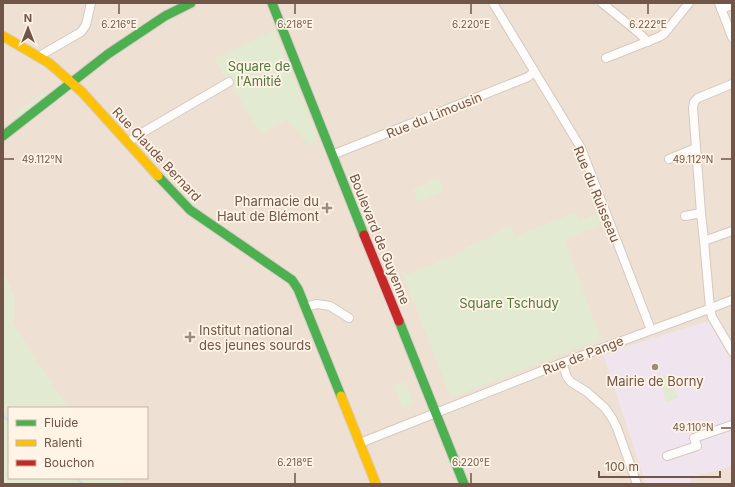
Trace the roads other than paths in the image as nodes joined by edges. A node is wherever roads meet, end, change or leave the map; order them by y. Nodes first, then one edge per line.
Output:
1 (91, 3) edge
2 (191, 3) edge
3 (272, 3) edge
4 (493, 3) edge
5 (602, 3) edge
6 (689, 3) edge
7 (732, 5) edge
8 (720, 6) edge
9 (3, 36) edge
10 (732, 37) edge
11 (648, 42) junction
12 (40, 57) junction
13 (606, 58) dead end
14 (534, 72) junction
15 (71, 82) junction
16 (229, 82) dead end
17 (732, 84) edge
18 (3, 136) edge
19 (128, 143) junction
20 (696, 148) junction
21 (332, 155) junction
22 (669, 158) dead end
23 (701, 213) junction
24 (685, 216) dead end
25 (732, 231) edge
26 (704, 241) junction
27 (732, 300) edge
28 (305, 307) junction
29 (710, 308) junction
30 (349, 318) dead end
31 (651, 330) junction
32 (732, 351) edge
33 (562, 363) junction
34 (436, 413) junction
35 (732, 425) edge
36 (360, 443) junction
37 (666, 456) dead end
38 (376, 484) edge
39 (464, 484) edge
40 (637, 484) edge

1 - 12 street
2 - 15 street
3 - 21 street, Boulevard de Guyenne
4 - 14 street, Rue du Ruisseau
5 - 11 street
6 - 11 street
7 - 8 street
8 - 10 street
9 - 12 street, Rue Claude Bernard
11 - 13 street
12 - 15 street, Rue Claude Bernard
14 - 21 street, Rue du Limousin
14 - 31 street, Rue du Ruisseau
15 - 18 street
15 - 19 street, Rue Claude Bernard
16 - 19 street
17 - 20 street
19 - 28 street, Rue Claude Bernard
20 - 22 street
20 - 23 street
21 - 34 street, Boulevard de Guyenne
23 - 24 street
23 - 26 street
25 - 26 street
26 - 29 street
27 - 29 street, Rue de Pange
28 - 30 street
28 - 36 street, Rue Claude Bernard
29 - 31 street, Rue de Pange
29 - 32 street
31 - 33 street, Rue de Pange
33 - 34 street, Rue de Pange
33 - 40 street
34 - 36 street
34 - 39 street, Boulevard de Guyenne
35 - 37 street
36 - 38 street, Rue Claude Bernard

